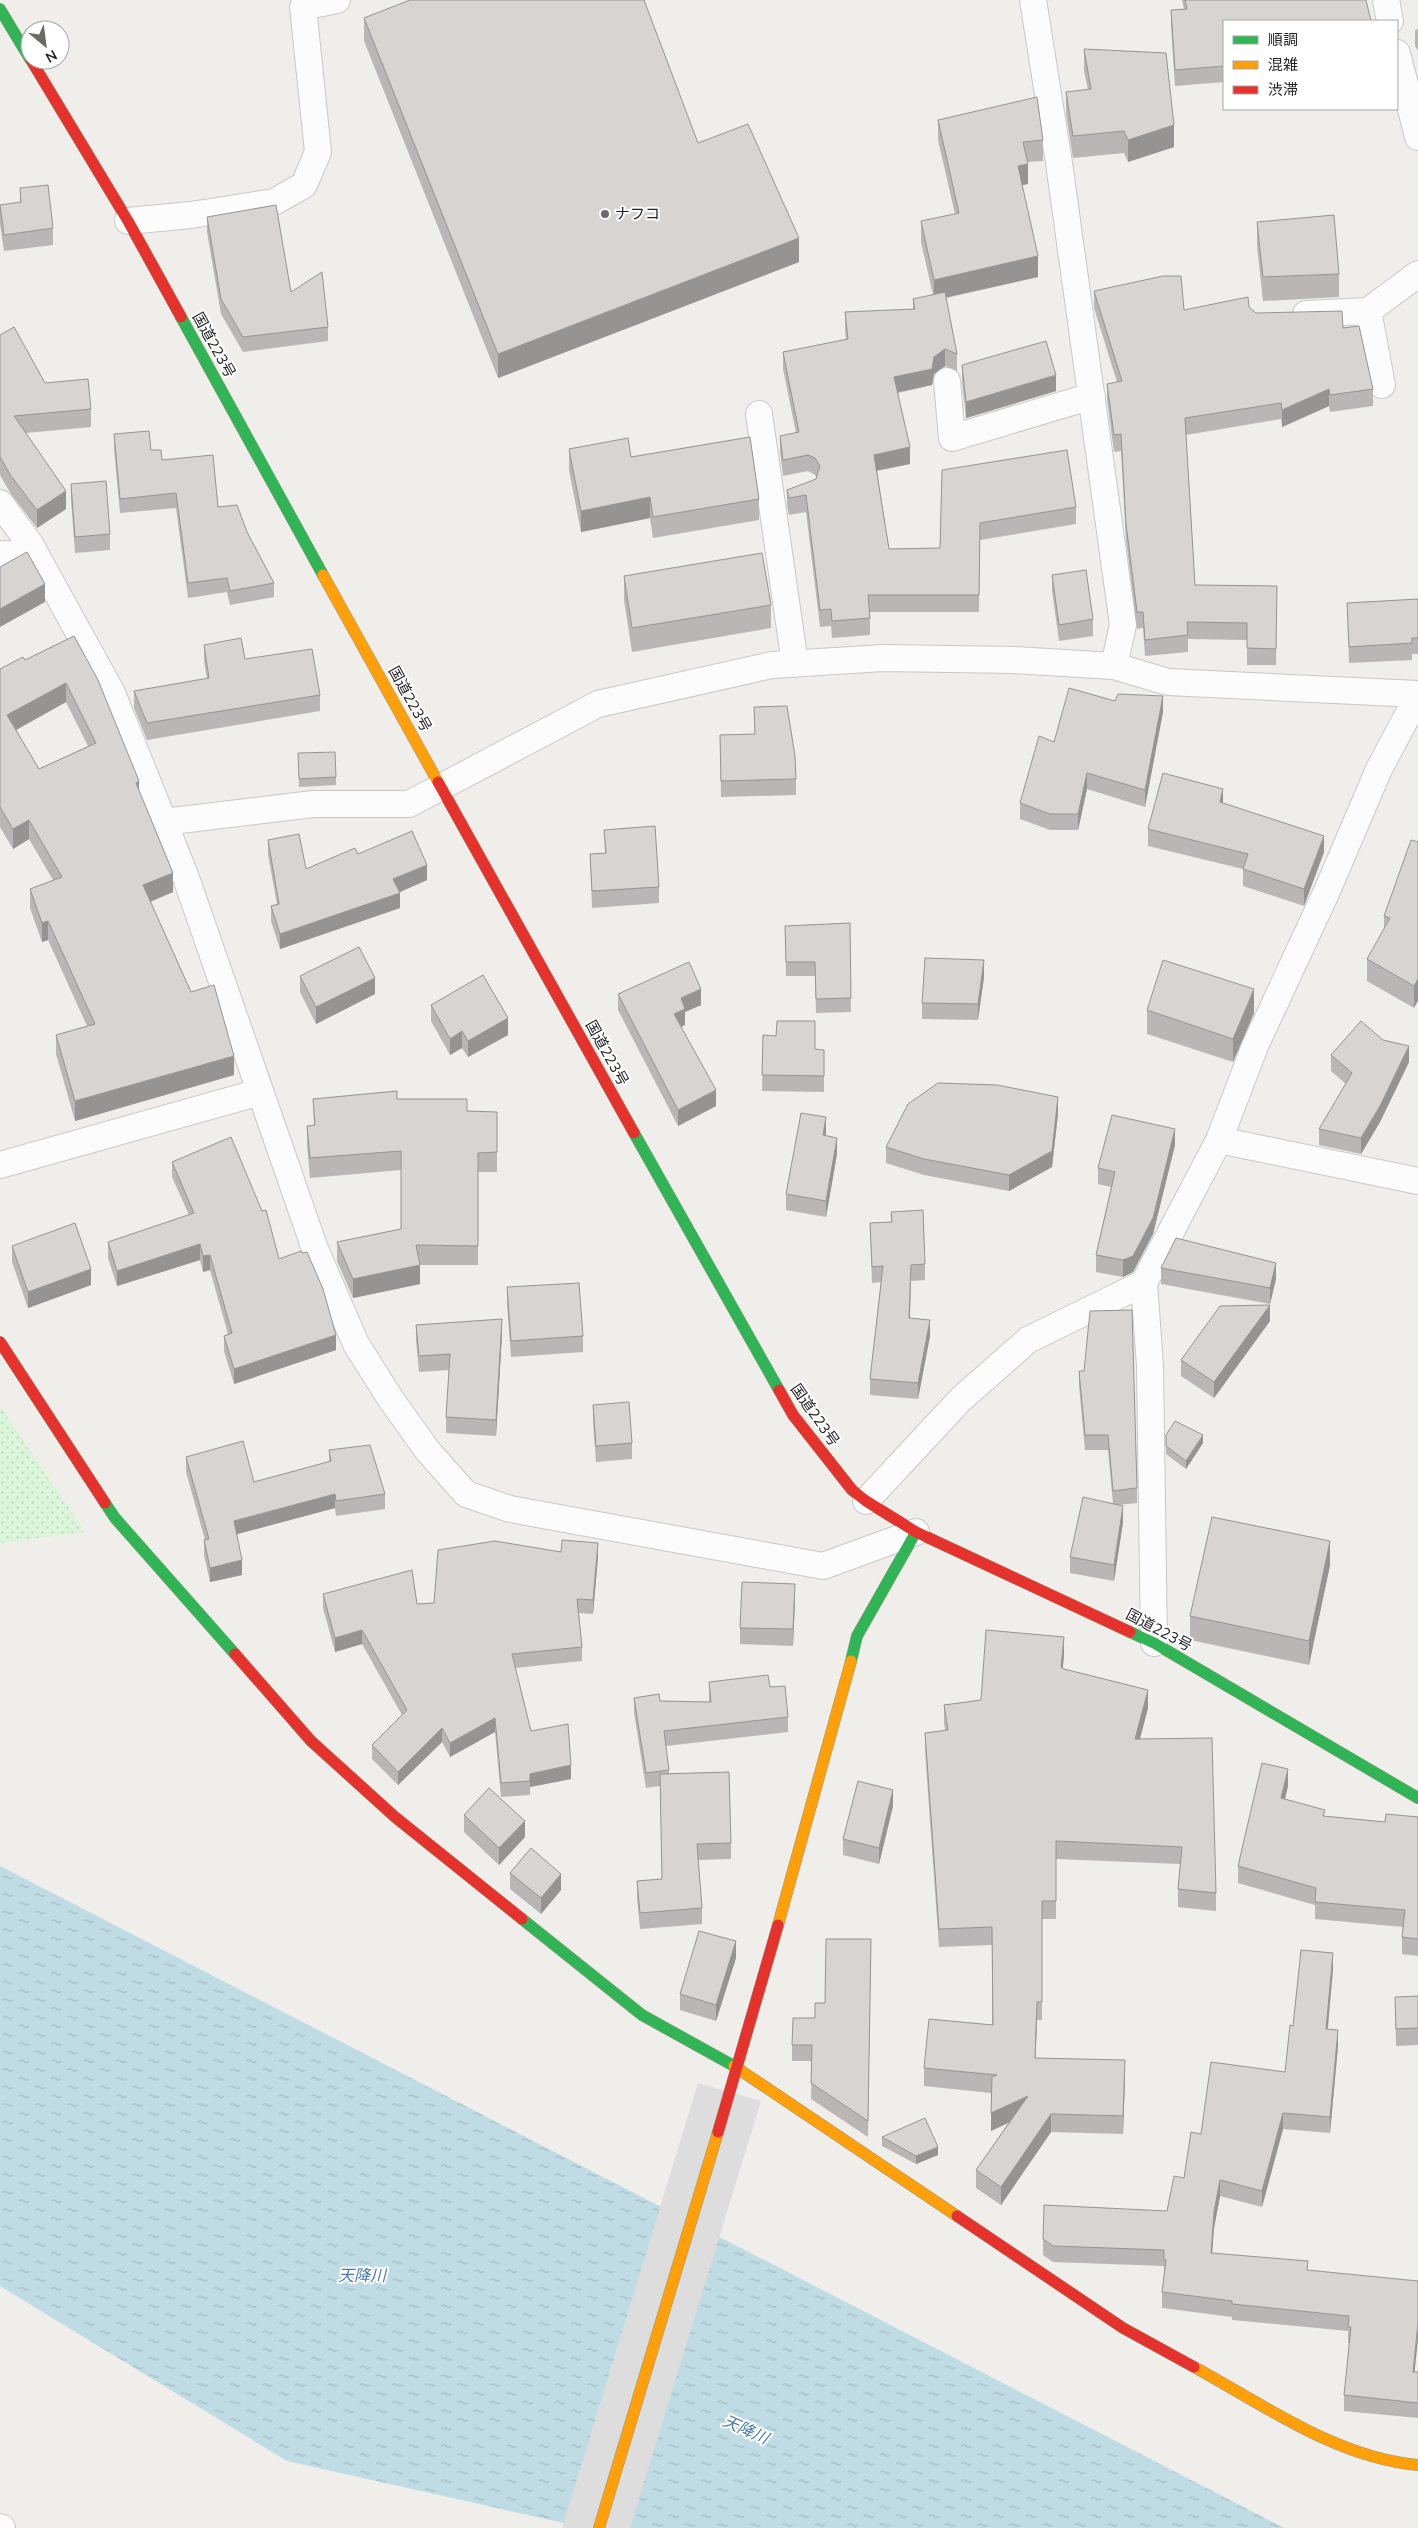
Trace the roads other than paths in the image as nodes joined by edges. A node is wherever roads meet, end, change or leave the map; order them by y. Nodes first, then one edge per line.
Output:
1 (338, 0) edge
2 (1033, 0) edge
3 (1386, 0) edge
4 (0, 9) edge
5 (1390, 20) edge
6 (20, 43) edge
7 (1398, 57) edge
8 (36, 70) edge
9 (1418, 137) edge
10 (128, 221) junction
11 (1418, 274) edge
12 (1368, 311) junction
13 (1281, 315) edge
14 (947, 380) dead end
15 (1382, 385) dead end
16 (1092, 396) junction
17 (759, 414) dead end
18 (0, 503) edge
19 (0, 554) edge
20 (36, 555) junction
21 (794, 664) junction
22 (1114, 666) junction
23 (1418, 695) edge
24 (441, 788) junction
25 (164, 822) junction
26 (260, 1092) junction
27 (1219, 1140) junction
28 (0, 1165) edge
29 (1418, 1181) edge
30 (1144, 1282) junction
31 (0, 1342) edge
32 (866, 1501) junction
33 (916, 1532) junction
34 (1154, 1643) junction
35 (1418, 1798) edge
36 (736, 2068) junction
37 (1418, 2465) edge
38 (598, 2528) edge

1 - 10 street
2 - 16 street
3 - 5 street
4 - 6 main road, 国道223号
7 - 9 street
8 - 10 main road, 国道223号
10 - 24 main road, 国道223号
11 - 12 street
12 - 13 street
12 - 15 street
14 - 16 street
16 - 22 street
17 - 21 street
18 - 20 street
19 - 20 street
20 - 25 street
21 - 22 street
21 - 24 street
22 - 23 street
23 - 27 street
24 - 25 street
24 - 32 main road, 国道223号
25 - 26 street
26 - 28 street
26 - 33 street
27 - 29 street
27 - 30 street
30 - 32 street
30 - 34 street
31 - 36 main road
32 - 33 main road, 国道223号
33 - 34 main road, 国道223号
33 - 36 main road
34 - 35 main road, 国道223号
36 - 37 main road
36 - 38 main road

